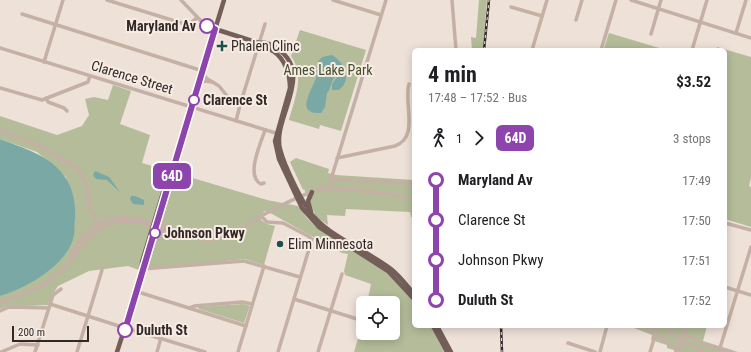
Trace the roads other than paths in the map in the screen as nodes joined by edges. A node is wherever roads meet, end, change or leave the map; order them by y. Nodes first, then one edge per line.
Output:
1 (63, 0) edge
2 (107, 0) edge
3 (181, 0) edge
4 (224, 0) edge
5 (333, 0) edge
6 (386, 0) edge
7 (452, 0) edge
8 (547, 0) edge
9 (582, 0) edge
10 (616, 0) edge
11 (631, 0) edge
12 (661, 0) edge
13 (707, 0) edge
14 (746, 0) edge
15 (511, 7) dead end
16 (658, 9) junction
17 (22, 14) dead end
18 (381, 15) junction
19 (542, 16) junction
20 (197, 18) junction
21 (576, 20) dead end
22 (700, 22) junction
23 (265, 24) dead end
24 (56, 25) junction
25 (215, 29) junction
26 (736, 33) junction
27 (651, 34) dead end
28 (751, 38) edge
29 (259, 43) junction
30 (0, 48) edge
31 (456, 48) edge
32 (533, 48) edge
33 (602, 48) edge
34 (693, 48) edge
35 (44, 62) junction
36 (203, 71) junction
37 (90, 76) junction
38 (213, 82) junction
39 (199, 83) junction
40 (409, 84) dead end
41 (0, 88) edge
42 (46, 98) junction
43 (240, 105) junction
44 (192, 108) junction
45 (67, 111) dead end
46 (236, 122) junction
47 (412, 122) edge
48 (0, 130) edge
49 (265, 130) junction
50 (278, 134) junction
51 (337, 158) junction
52 (331, 179) junction
53 (264, 182) dead end
54 (412, 184) edge
55 (328, 189) junction
56 (312, 192) junction
57 (299, 198) junction
58 (412, 199) edge
59 (93, 215) junction
60 (262, 216) junction
61 (727, 223) edge
62 (98, 224) junction
63 (155, 225) junction
64 (323, 225) junction
65 (100, 229) junction
66 (89, 230) junction
67 (751, 230) edge
68 (751, 247) edge
69 (69, 262) junction
70 (264, 266) junction
71 (142, 269) junction
72 (102, 270) dead end
73 (342, 274) dead end
74 (300, 277) junction
75 (727, 288) edge
76 (61, 289) dead end
77 (737, 291) junction
78 (135, 292) junction
79 (412, 292) edge
80 (751, 295) edge
81 (412, 297) edge
82 (294, 299) junction
83 (0, 303) edge
84 (252, 304) junction
85 (50, 306) junction
86 (188, 308) junction
87 (0, 311) edge
88 (331, 311) junction
89 (88, 316) junction
90 (356, 319) dead end
91 (727, 325) edge
92 (246, 326) junction
93 (124, 327) junction
94 (434, 328) edge
95 (438, 328) edge
96 (606, 328) edge
97 (649, 328) edge
98 (657, 328) edge
99 (666, 328) edge
100 (685, 328) edge
101 (726, 328) edge
102 (656, 333) junction
103 (684, 333) junction
104 (161, 338) junction
105 (682, 341) junction
106 (568, 343) dead end
107 (38, 345) junction
108 (720, 348) junction
109 (198, 351) edge
110 (1, 352) edge
111 (36, 352) edge
112 (77, 352) edge
113 (117, 352) edge
114 (157, 352) edge
115 (205, 352) edge
116 (238, 352) edge
117 (278, 352) edge
118 (318, 352) edge
119 (447, 352) edge
120 (451, 352) edge
121 (595, 352) edge
122 (600, 352) edge
123 (650, 352) edge
124 (679, 352) edge
125 (704, 352) edge
126 (731, 352) edge

1 - 24 street
2 - 20 street
3 - 20 street
4 - 25 main road
5 - 18 street
6 - 18 street
7 - 31 street
8 - 19 street
9 - 21 street
10 - 33 street
11 - 16 street
12 - 16 street
13 - 22 street
14 - 26 street
15 - 19 street
16 - 22 street
16 - 27 street
17 - 24 street
18 - 51 street
19 - 32 street
20 - 25 street
22 - 26 street
22 - 34 street
23 - 29 street
24 - 35 street
24 - 36 street
25 - 29 main road
25 - 36 main road
26 - 28 street
29 - 43 street
29 - 50 main road
30 - 35 street, Clarence Street
35 - 37 street, Clarence Street
36 - 38 street
36 - 39 main road
37 - 42 street
37 - 44 street, Clarence Street
38 - 39 street
38 - 43 street
39 - 44 main road
40 - 47 street
41 - 42 street
42 - 45 street
43 - 46 street
44 - 46 street, Clarence Street
44 - 63 main road
46 - 49 street, Clarence Street
47 - 51 street
48 - 59 street
49 - 50 street, Clarence Street
49 - 53 street
50 - 57 main road
51 - 52 street
52 - 54 street
52 - 55 street
55 - 56 street
55 - 58 street
56 - 57 street
56 - 64 main road
57 - 60 street
57 - 64 main road
57 - 81 main road
59 - 62 street
59 - 66 street
60 - 63 street
60 - 74 street
61 - 67 street
62 - 63 street
62 - 65 street
62 - 66 street
63 - 65 street
63 - 71 main road
64 - 79 main road
65 - 69 street
66 - 69 street
68 - 77 street
69 - 83 street
70 - 71 street
70 - 74 street
70 - 84 street
71 - 78 main road
72 - 89 street
73 - 88 street
74 - 82 street
75 - 77 street
76 - 85 street
77 - 80 street
77 - 91 street
78 - 86 street
78 - 93 main road
82 - 88 street
82 - 117 street
84 - 86 street
84 - 92 street
85 - 87 street
85 - 89 street
85 - 107 street
86 - 92 street
88 - 90 street
88 - 118 street
89 - 93 street
89 - 112 street
92 - 116 street
93 - 104 street
93 - 113 main road
94 - 119 main road
95 - 120 main road
96 - 122 street
97 - 102 street
98 - 102 street
99 - 105 street
100 - 103 street
101 - 108 street
102 - 123 street
102 - 124 street
103 - 105 street
103 - 108 street
104 - 109 street
104 - 114 street
105 - 124 street
105 - 125 street
106 - 121 street
107 - 110 street
107 - 111 street
108 - 126 street
109 - 115 street

